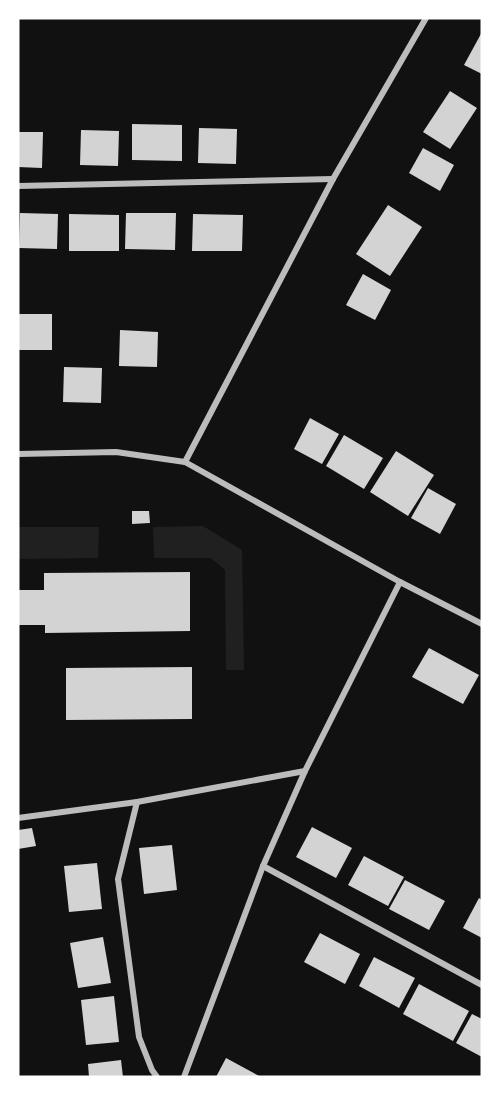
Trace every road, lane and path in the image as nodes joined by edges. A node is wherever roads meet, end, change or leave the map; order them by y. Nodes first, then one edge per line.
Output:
1 (426, 18) edge
2 (333, 179) junction
3 (18, 186) edge
4 (18, 454) edge
5 (185, 462) junction
6 (400, 582) junction
7 (482, 624) edge
8 (305, 771) junction
9 (136, 802) junction
10 (18, 818) edge
11 (264, 866) junction
12 (482, 985) edge
13 (157, 1077) edge
14 (184, 1077) edge

1 - 2 street
2 - 3 street
2 - 5 street
4 - 5 street
5 - 6 street
6 - 7 street
6 - 8 street
8 - 9 street
8 - 11 street
9 - 10 street
9 - 13 street
11 - 12 street
11 - 14 street

